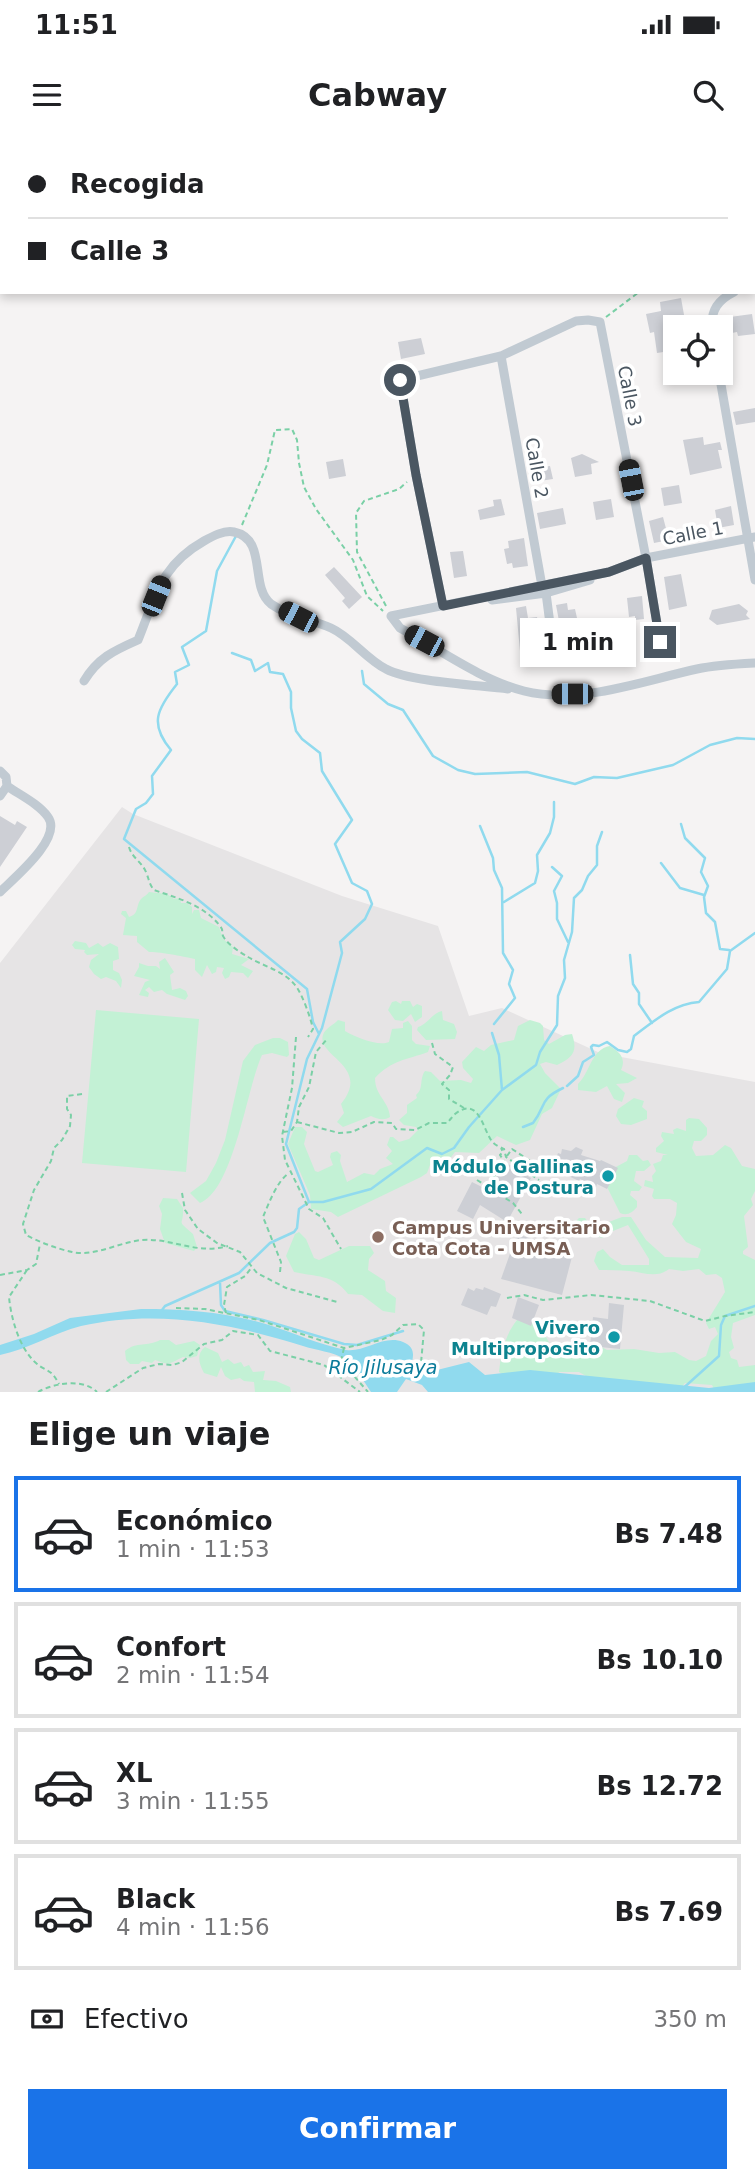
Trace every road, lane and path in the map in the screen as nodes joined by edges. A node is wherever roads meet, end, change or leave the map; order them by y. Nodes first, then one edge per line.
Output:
1 (636, 294) edge
2 (731, 294) edge
3 (711, 315) edge
4 (600, 322) junction
5 (501, 356) junction
6 (721, 385) edge
7 (416, 475) junction
8 (239, 533) junction
9 (752, 538) edge
10 (646, 558) junction
11 (755, 580) edge
12 (544, 589) junction
13 (443, 606) junction
14 (392, 619) junction
15 (660, 642) dead end
16 (553, 647) dead end
17 (755, 663) edge
18 (84, 681) dead end
19 (524, 691) junction
20 (0, 771) edge
21 (7, 786) junction
22 (0, 796) edge
23 (129, 846) dead end
24 (0, 892) edge
25 (296, 1037) dead end
26 (308, 1037) dead end
27 (328, 1038) dead end
28 (432, 1043) dead end
29 (82, 1094) dead end
30 (465, 1109) junction
31 (297, 1122) junction
32 (282, 1132) junction
33 (501, 1147) junction
34 (506, 1157) junction
35 (290, 1173) junction
36 (533, 1177) junction
37 (477, 1180) dead end
38 (539, 1180) dead end
39 (487, 1187) junction
40 (182, 1193) dead end
41 (522, 1214) dead end
42 (40, 1243) junction
43 (228, 1246) junction
44 (341, 1249) dead end
45 (252, 1266) junction
46 (27, 1270) junction
47 (280, 1272) dead end
48 (0, 1275) edge
49 (508, 1298) dead end
50 (337, 1302) dead end
51 (176, 1308) dead end
52 (755, 1312) edge
53 (227, 1313) junction
54 (344, 1348) junction
55 (426, 1369) dead end
56 (59, 1384) junction
57 (38, 1392) edge
58 (97, 1392) edge
59 (106, 1392) edge
60 (360, 1392) edge
61 (368, 1392) edge

1 - 4 path
2 - 3 street
4 - 5 street
4 - 10 street, Calle 3
5 - 7 street
5 - 12 street, Calle 2
6 - 9 street
7 - 13 street
7 - 14 path
8 - 14 path
8 - 18 street
8 - 19 street
9 - 10 street, Calle 1
9 - 11 street
10 - 12 street, Calle 1
10 - 15 street, Calle 3
12 - 13 street, Calle 1
12 - 16 street, Calle 2
13 - 14 street
14 - 19 street
17 - 19 street
20 - 21 street
21 - 22 street
21 - 24 street
23 - 26 path
25 - 32 path
27 - 31 path
28 - 30 path
29 - 42 path
30 - 31 path
30 - 33 path
31 - 32 path
32 - 35 path
33 - 34 path
33 - 39 path
34 - 36 path
34 - 36 path
35 - 44 path
35 - 47 path
36 - 38 path
37 - 39 path
39 - 41 path
40 - 43 path
42 - 43 path
42 - 46 path
43 - 45 path
45 - 50 path
45 - 53 path
46 - 48 path
46 - 56 path
49 - 52 path
51 - 53 path
53 - 54 path
54 - 55 path
54 - 61 path
56 - 57 path
56 - 58 path
59 - 60 path

